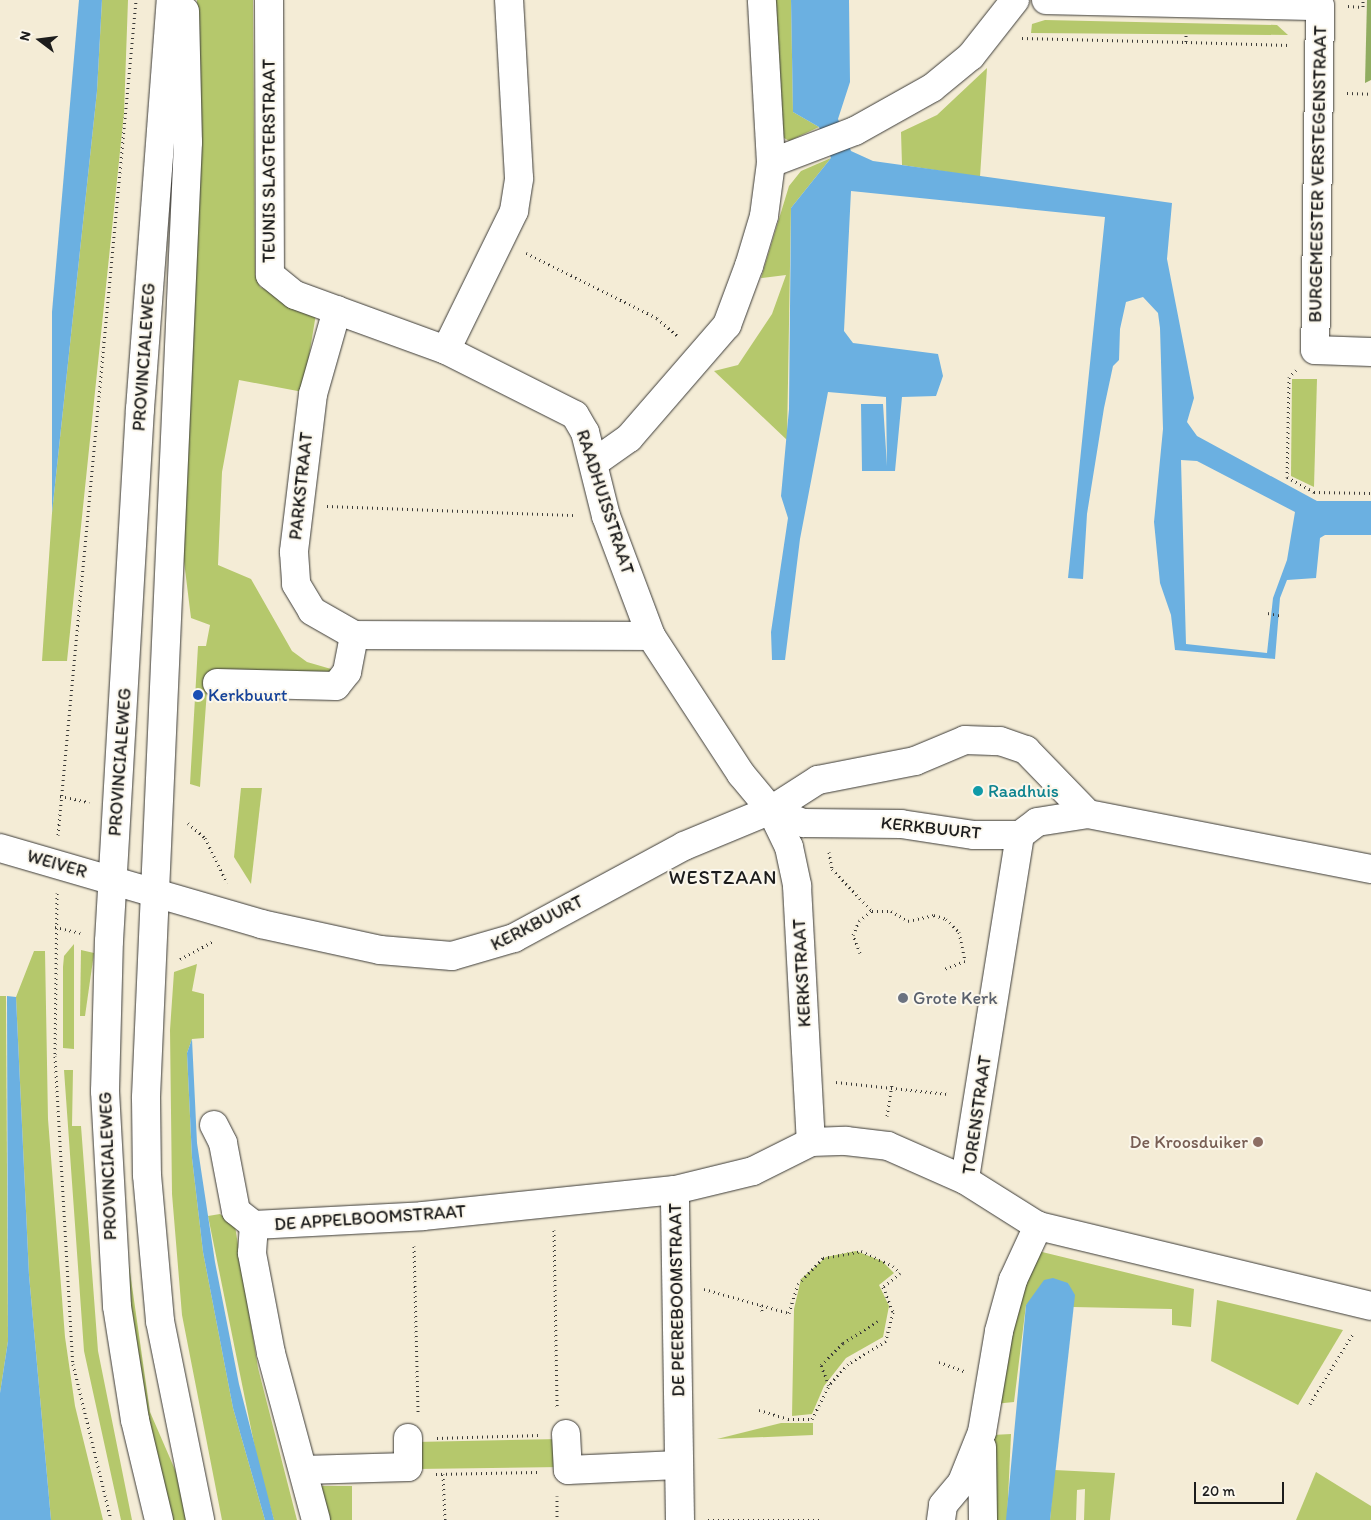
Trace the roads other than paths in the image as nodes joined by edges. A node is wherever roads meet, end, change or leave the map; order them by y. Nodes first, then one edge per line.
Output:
1 (171, 0) edge
2 (185, 0) edge
3 (269, 0) edge
4 (509, 0) edge
5 (762, 0) edge
6 (1015, 0) edge
7 (1046, 0) edge
8 (1192, 2) edge
9 (771, 163) junction
10 (336, 310) junction
11 (446, 350) junction
12 (1371, 352) edge
13 (595, 462) junction
14 (354, 635) junction
15 (651, 636) junction
16 (217, 683) dead end
17 (771, 810) junction
18 (1088, 814) junction
19 (1020, 835) junction
20 (0, 848) edge
21 (1371, 869) edge
22 (113, 880) junction
23 (154, 892) junction
24 (214, 1125) dead end
25 (810, 1142) junction
26 (965, 1180) junction
27 (675, 1190) junction
28 (254, 1225) junction
29 (1038, 1226) junction
30 (1371, 1306) edge
31 (982, 1432) junction
32 (562, 1435) road end
33 (413, 1438) road end
34 (678, 1465) junction
35 (303, 1470) junction
36 (159, 1520) edge
37 (200, 1520) edge
38 (316, 1520) edge
39 (680, 1520) edge
40 (941, 1520) edge
41 (983, 1520) edge

1 - 22 street, PROVINCIALEWEG
2 - 23 street, PROVINCIALEWEG
3 - 10 street, TEUNIS SLAGTERSTRAAT
4 - 11 street
5 - 9 street
6 - 9 street
7 - 8 street, BURGEMEESTER VERSTEGENSTRAAT
8 - 12 street, BURGEMEESTER VERSTEGENSTRAAT
9 - 13 street
10 - 11 street, RAADHUISSTRAAT
10 - 14 street, PARKSTRAAT
11 - 13 street, RAADHUISSTRAAT
13 - 15 street, RAADHUISSTRAAT
14 - 15 street, PARKSTRAAT
14 - 16 street
15 - 17 street, RAADHUISSTRAAT
17 - 18 street, KERKBUURT
17 - 19 street, KERKBUURT
17 - 23 street, KERKBUURT
17 - 25 street, KERKSTRAAT
18 - 19 street
18 - 21 street
19 - 26 street, TORENSTRAAT
20 - 22 street, WEIVER
22 - 23 street, KERKBUURT
22 - 36 street, PROVINCIALEWEG
23 - 37 street, PROVINCIALEWEG
24 - 28 street
25 - 26 street
25 - 27 street, DE PEEREBOOMSTRAAT
26 - 29 street, TORENSTRAAT
27 - 28 street, DE APPELBOOMSTRAAT
27 - 34 street, DE PEEREBOOMSTRAAT
28 - 35 street, DE APPELBOOMSTRAAT
29 - 30 street, TORENSTRAAT
29 - 31 street
31 - 40 street
31 - 41 street
32 - 34 street
33 - 35 street
34 - 39 street, DE PEEREBOOMSTRAAT
35 - 38 street, DE APPELBOOMSTRAAT

